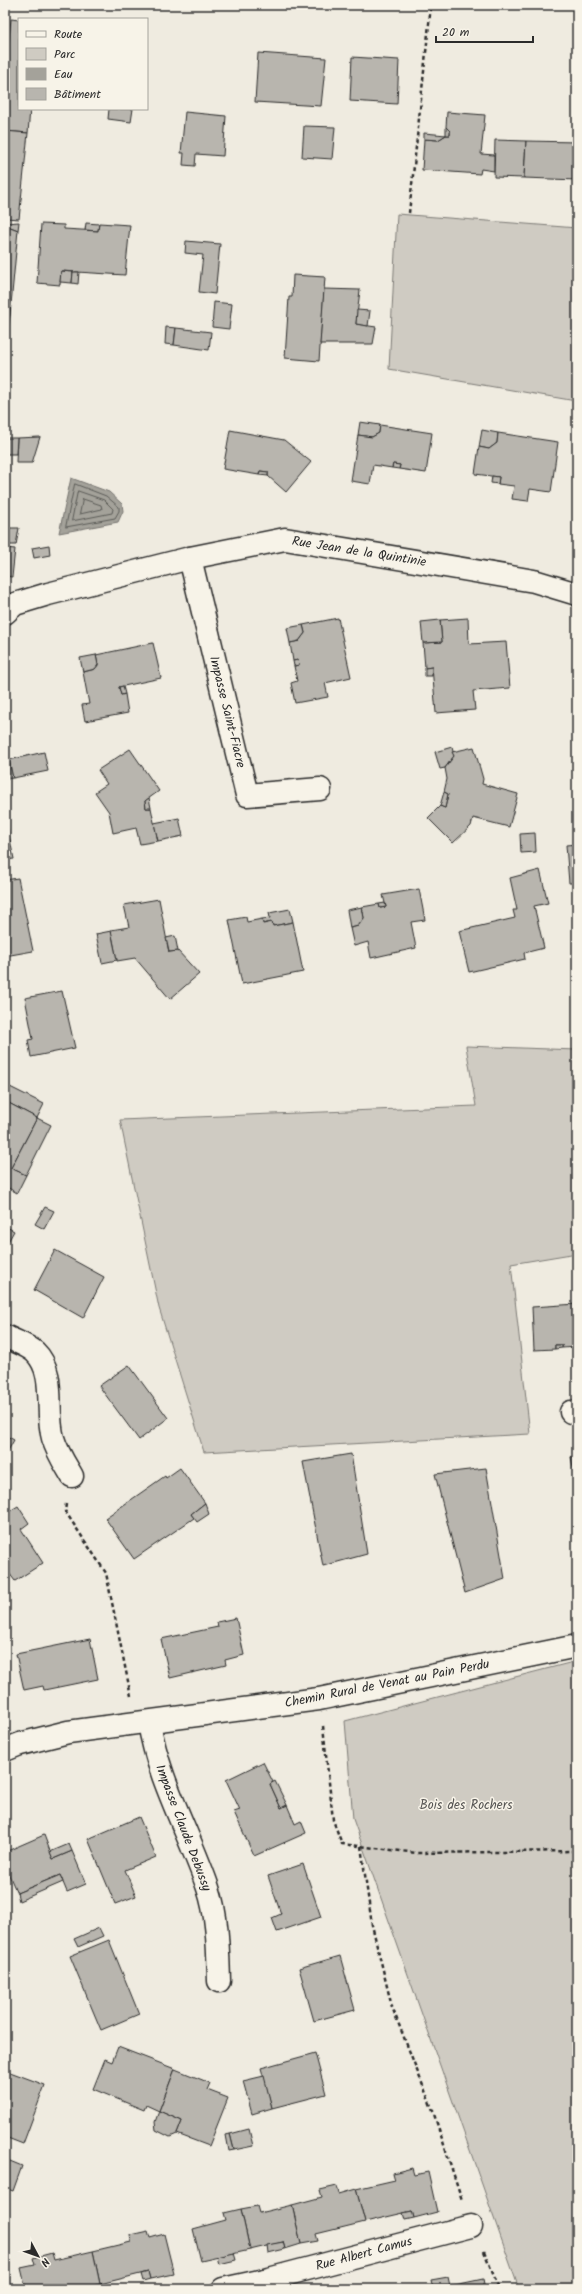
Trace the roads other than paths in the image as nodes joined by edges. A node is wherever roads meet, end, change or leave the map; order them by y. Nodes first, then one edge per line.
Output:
1 (190, 558) junction
2 (577, 594) edge
3 (5, 613) edge
4 (320, 789) dead end
5 (5, 1336) edge
6 (72, 1476) road end
7 (577, 1646) edge
8 (141, 1723) junction
9 (5, 1750) edge
10 (219, 1982) dead end
11 (471, 2226) road end
12 (266, 2285) edge
13 (223, 2289) edge

1 - 2 street, Rue Jean de la Quintinie
1 - 3 street, Rue Jean de la Quintinie
1 - 4 street, Impasse Saint-Fiacre
5 - 6 street
7 - 8 street, Chemin Rural de Venat au Pain Perdu
8 - 9 street, Chemin Rural de Venat au Pain Perdu
8 - 10 street, Impasse Claude Debussy
11 - 12 street, Rue Albert Camus
12 - 13 street, Rue Albert Camus

